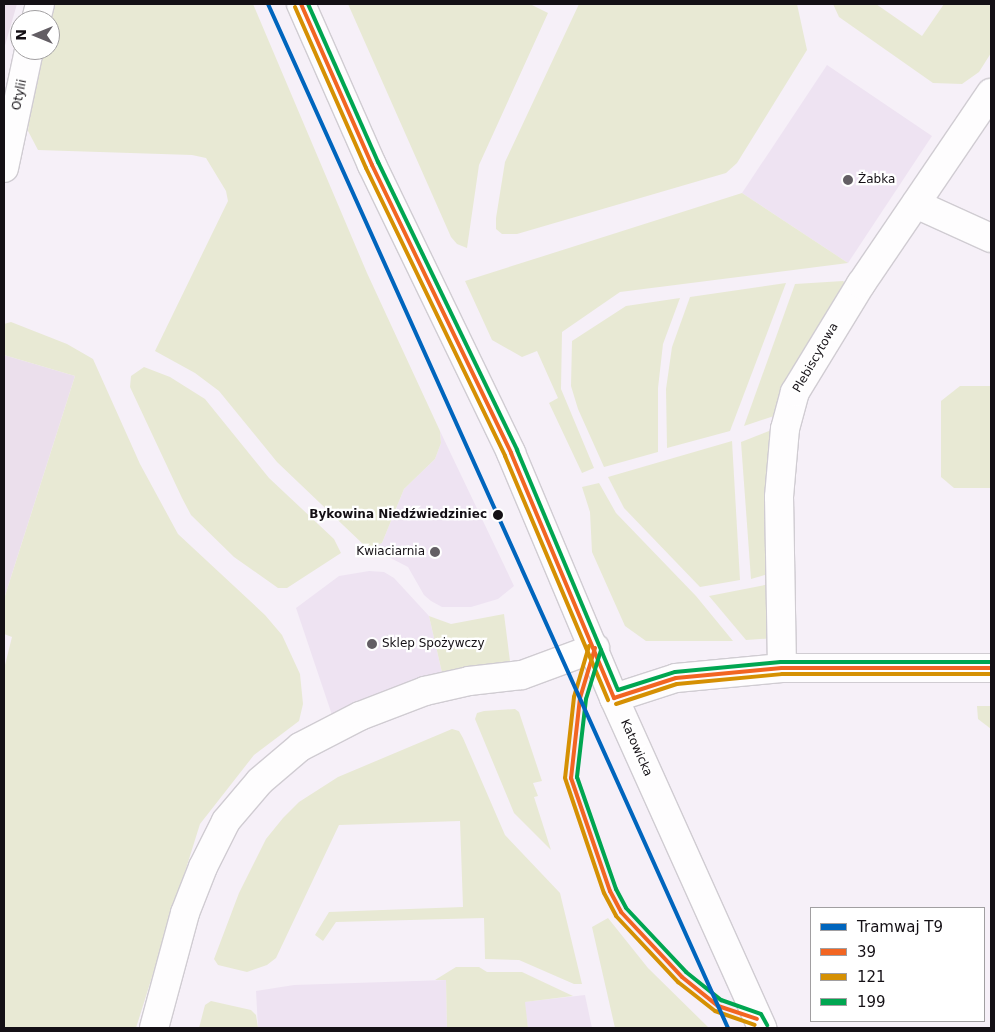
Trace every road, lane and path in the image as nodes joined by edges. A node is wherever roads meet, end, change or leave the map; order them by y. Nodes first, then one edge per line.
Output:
1 (301, 4) edge
2 (28, 60) edge
3 (991, 93) edge
4 (4, 168) edge
5 (916, 204) junction
6 (991, 238) edge
7 (595, 648) junction
8 (782, 668) junction
9 (991, 668) edge
10 (614, 698) junction
11 (154, 1028) edge
12 (762, 1028) edge

1 - 7 street, Katowicka
2 - 4 street, Otylii
3 - 5 street, Plebiscytowa
5 - 6 street
5 - 8 street, Plebiscytowa
7 - 10 street, Katowicka
7 - 11 street
8 - 9 street
8 - 10 street
10 - 12 street, Katowicka

